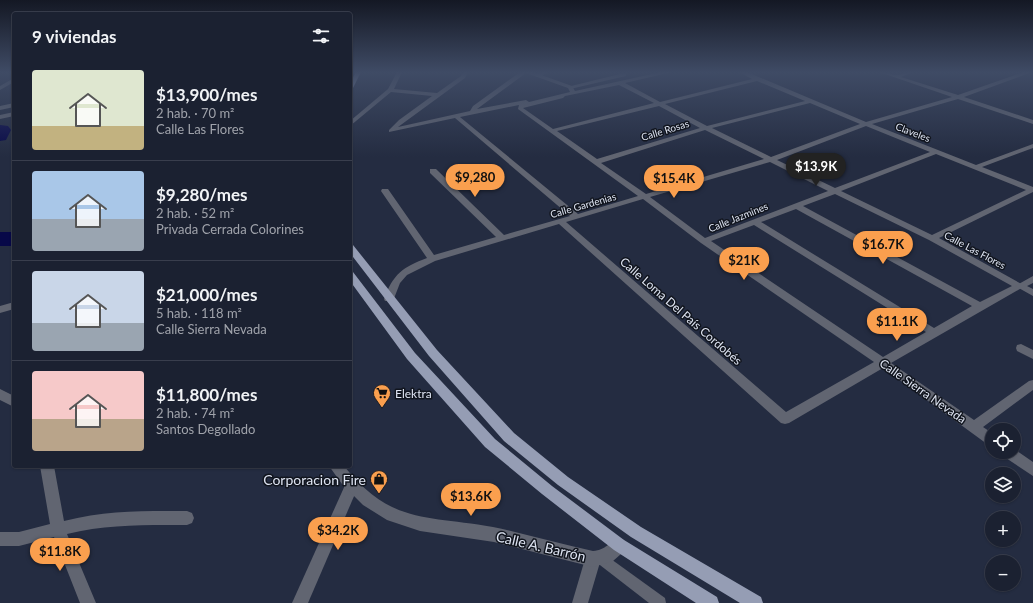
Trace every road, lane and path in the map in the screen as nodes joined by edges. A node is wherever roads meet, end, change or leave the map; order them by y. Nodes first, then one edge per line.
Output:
1 (378, 100) edge
2 (431, 100) edge
3 (485, 100) edge
4 (535, 100) edge
5 (547, 100) edge
6 (649, 100) edge
7 (672, 100) edge
8 (948, 100) edge
9 (969, 100) edge
10 (811, 101) joint
11 (656, 104) junction
12 (12, 105) edge
13 (0, 108) edge
14 (472, 112) junction
15 (12, 114) edge
16 (456, 116) junction
17 (0, 117) edge
18 (1031, 120) edge
19 (352, 122) edge
20 (866, 124) junction
21 (706, 128) junction
22 (551, 131) junction
23 (1033, 146) edge
24 (936, 152) junction
25 (772, 159) junction
26 (596, 162) junction
27 (974, 168) junction
28 (434, 171) dead end
29 (834, 190) junction
30 (1032, 190) edge
31 (385, 191) dead end
32 (645, 197) junction
33 (795, 205) junction
34 (577, 216) junction
35 (560, 221) junction
36 (753, 221) junction
37 (502, 238) junction
38 (932, 238) junction
39 (704, 241) junction
40 (352, 250) edge
41 (432, 258) junction
42 (352, 277) edge
43 (1033, 279) edge
44 (1020, 286) junction
45 (1033, 292) edge
46 (389, 299) junction
47 (12, 306) edge
48 (980, 306) junction
49 (0, 310) edge
50 (935, 333) junction
51 (1021, 348) dead end
52 (1033, 355) edge
53 (884, 363) junction
54 (1033, 384) edge
55 (0, 394) edge
56 (12, 401) edge
57 (974, 427) junction
58 (985, 435) edge
59 (1018, 459) edge
60 (47, 468) edge
61 (337, 468) edge
62 (1033, 470) edge
63 (351, 487) junction
64 (187, 518) dead end
65 (58, 530) junction
66 (0, 539) edge
67 (619, 545) junction
68 (596, 559) junction
69 (88, 603) edge
70 (300, 603) edge
71 (580, 603) edge
72 (660, 603) edge
73 (712, 603) edge
74 (755, 603) edge

1 - 19 street
2 - 16 street
3 - 14 street
4 - 14 street
5 - 22 street, Calle Sierra Nevada
6 - 11 street, Calle Las Flores
7 - 11 street
8 - 20 street, Calle Gardenias
9 - 18 street
10 - 20 street, Claveles
10 - 21 street, Calle Rosas
11 - 21 street, Calle Las Flores
11 - 22 street
12 - 13 street
14 - 16 street
15 - 17 street
16 - 34 street
20 - 24 street, Claveles
20 - 25 street, Calle Gardenias
21 - 25 street, Calle Las Flores
21 - 26 street, Calle Rosas
22 - 26 street, Calle Sierra Nevada
23 - 27 street
24 - 27 street, Claveles
24 - 29 street, Calle Jazmines
25 - 29 street, Calle Las Flores
25 - 32 street, Calle Gardenias
26 - 32 street, Calle Sierra Nevada
27 - 30 street, Claveles
28 - 37 street
29 - 33 street, Calle Jazmines
29 - 38 street, Calle Las Flores
30 - 38 street
31 - 41 street
32 - 34 street, Calle Gardenias
32 - 39 street, Calle Sierra Nevada
33 - 36 street, Calle Jazmines
33 - 48 street
34 - 35 street, Calle Gardenias
35 - 37 street, Calle Gardenias
35 - 53 street, Calle Loma Del País Cordobés
36 - 39 street, Calle Jazmines
36 - 50 street
37 - 41 street, Calle Gardenias
38 - 44 street, Calle Las Flores
39 - 53 street, Calle Sierra Nevada
40 - 46 main road
41 - 46 street, Calle Gardenias
42 - 67 main road
43 - 44 street
44 - 45 street, Calle Las Flores
44 - 48 street
46 - 74 main road
47 - 49 street
48 - 50 street
50 - 53 street
51 - 52 street
53 - 57 street, Calle Sierra Nevada
54 - 57 street, Calle Sierra Nevada
55 - 56 street
57 - 58 street, Calle Sierra Nevada
59 - 62 street
60 - 65 street
61 - 63 street, Calle A. Barrón
63 - 68 street, Calle A. Barrón
63 - 70 street
64 - 65 street
65 - 66 street
65 - 69 street
67 - 68 street, Calle A. Barrón
67 - 73 main road
68 - 71 street
68 - 72 lane

